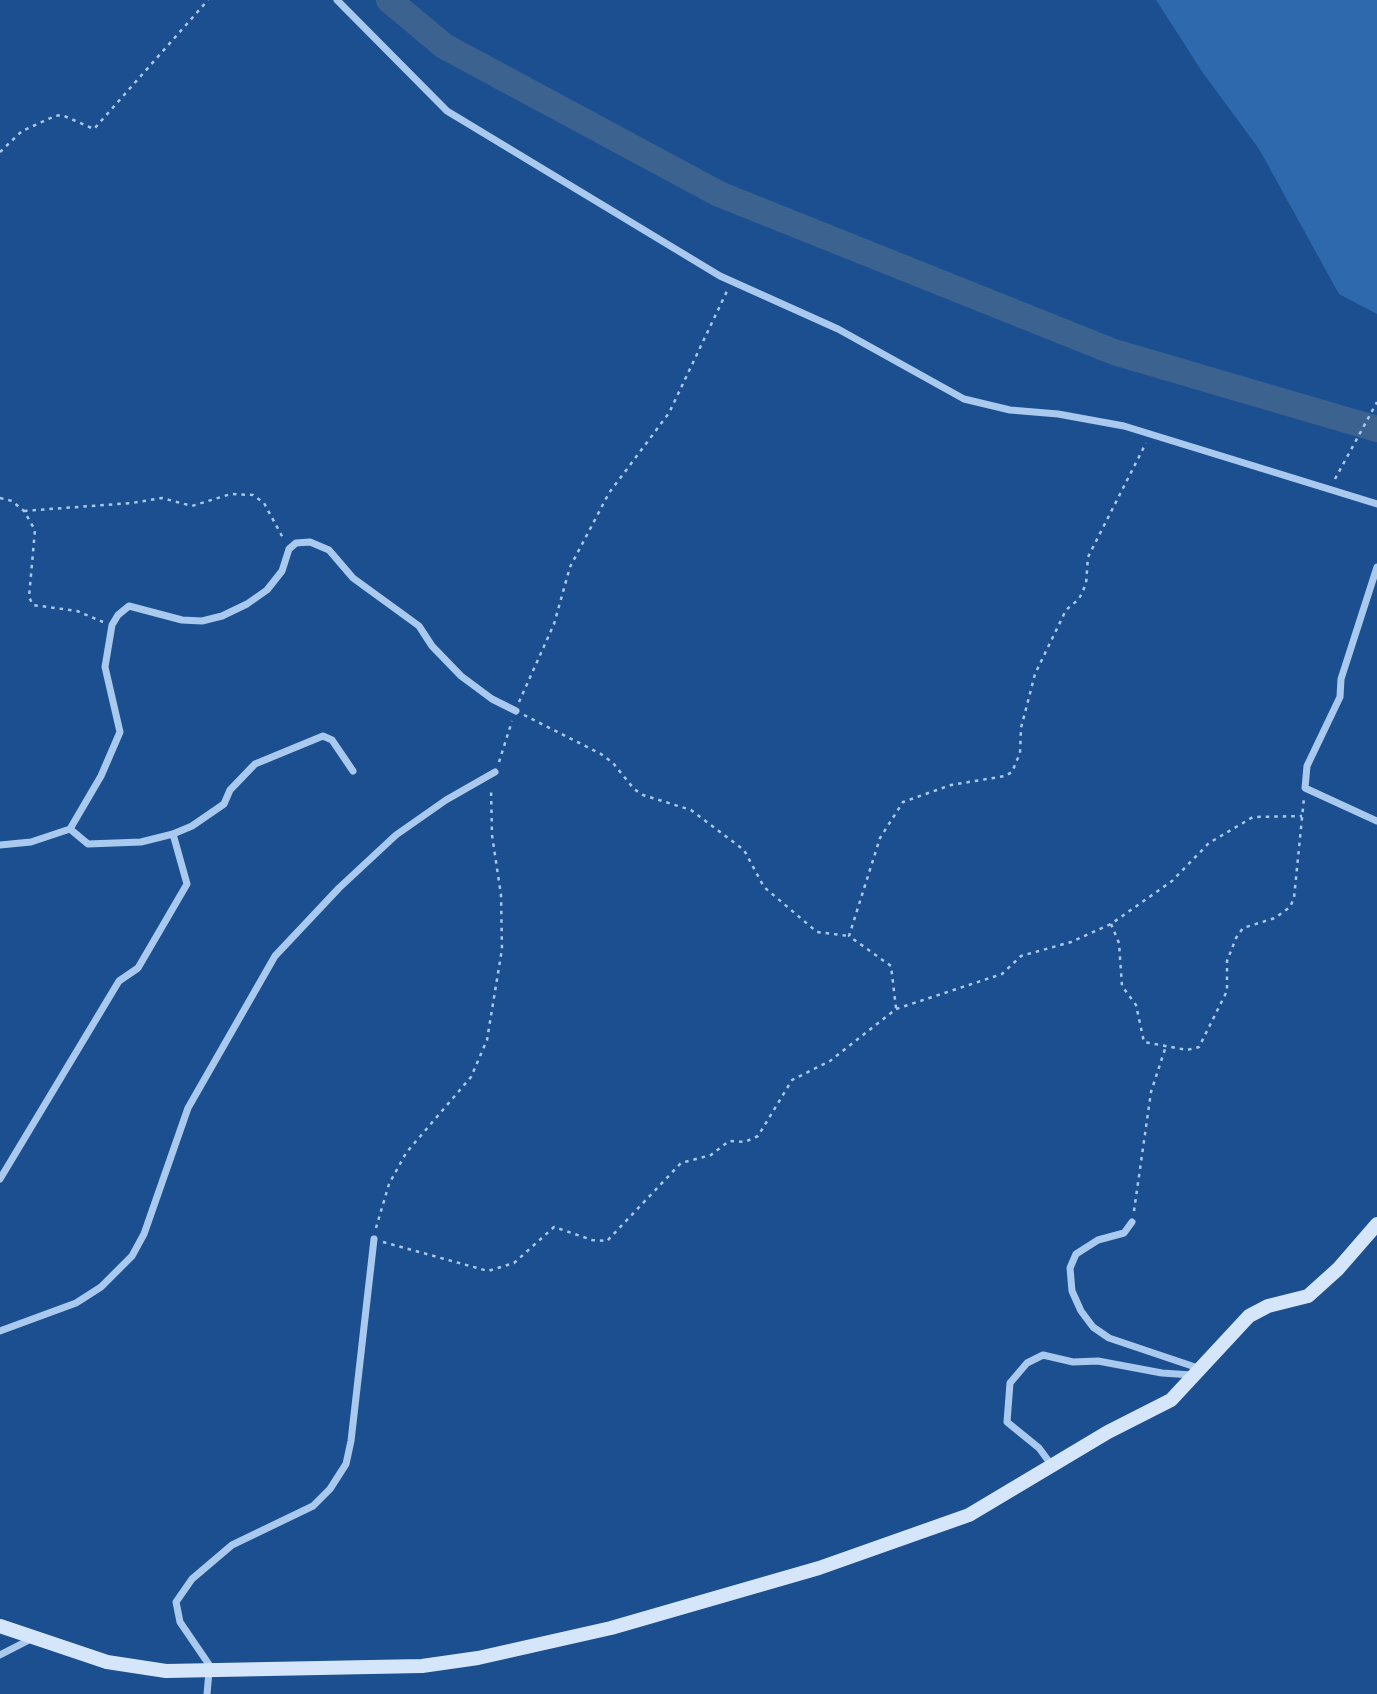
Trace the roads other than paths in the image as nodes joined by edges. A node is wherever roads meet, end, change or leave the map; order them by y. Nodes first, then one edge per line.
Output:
1 (337, 0) edge
2 (1377, 504) edge
3 (1377, 567) edge
4 (516, 711) road end
5 (354, 771) dead end
6 (495, 772) road end
7 (1377, 821) edge
8 (70, 829) junction
9 (173, 834) junction
10 (0, 845) edge
11 (0, 1179) edge
12 (1132, 1222) road end
13 (1377, 1224) edge
14 (374, 1239) road end
15 (0, 1331) edge
16 (1200, 1372) junction
17 (1054, 1467) junction
18 (0, 1626) edge
19 (31, 1639) junction
20 (0, 1655) edge
21 (212, 1672) junction
22 (207, 1694) edge

1 - 2 street
3 - 7 street
4 - 8 street
5 - 9 street
6 - 15 street
8 - 9 street
8 - 10 street
9 - 11 street
12 - 16 street
13 - 16 street
14 - 21 street
16 - 17 street
16 - 17 street
17 - 21 street
18 - 19 street
19 - 20 street
19 - 21 street
21 - 22 street

